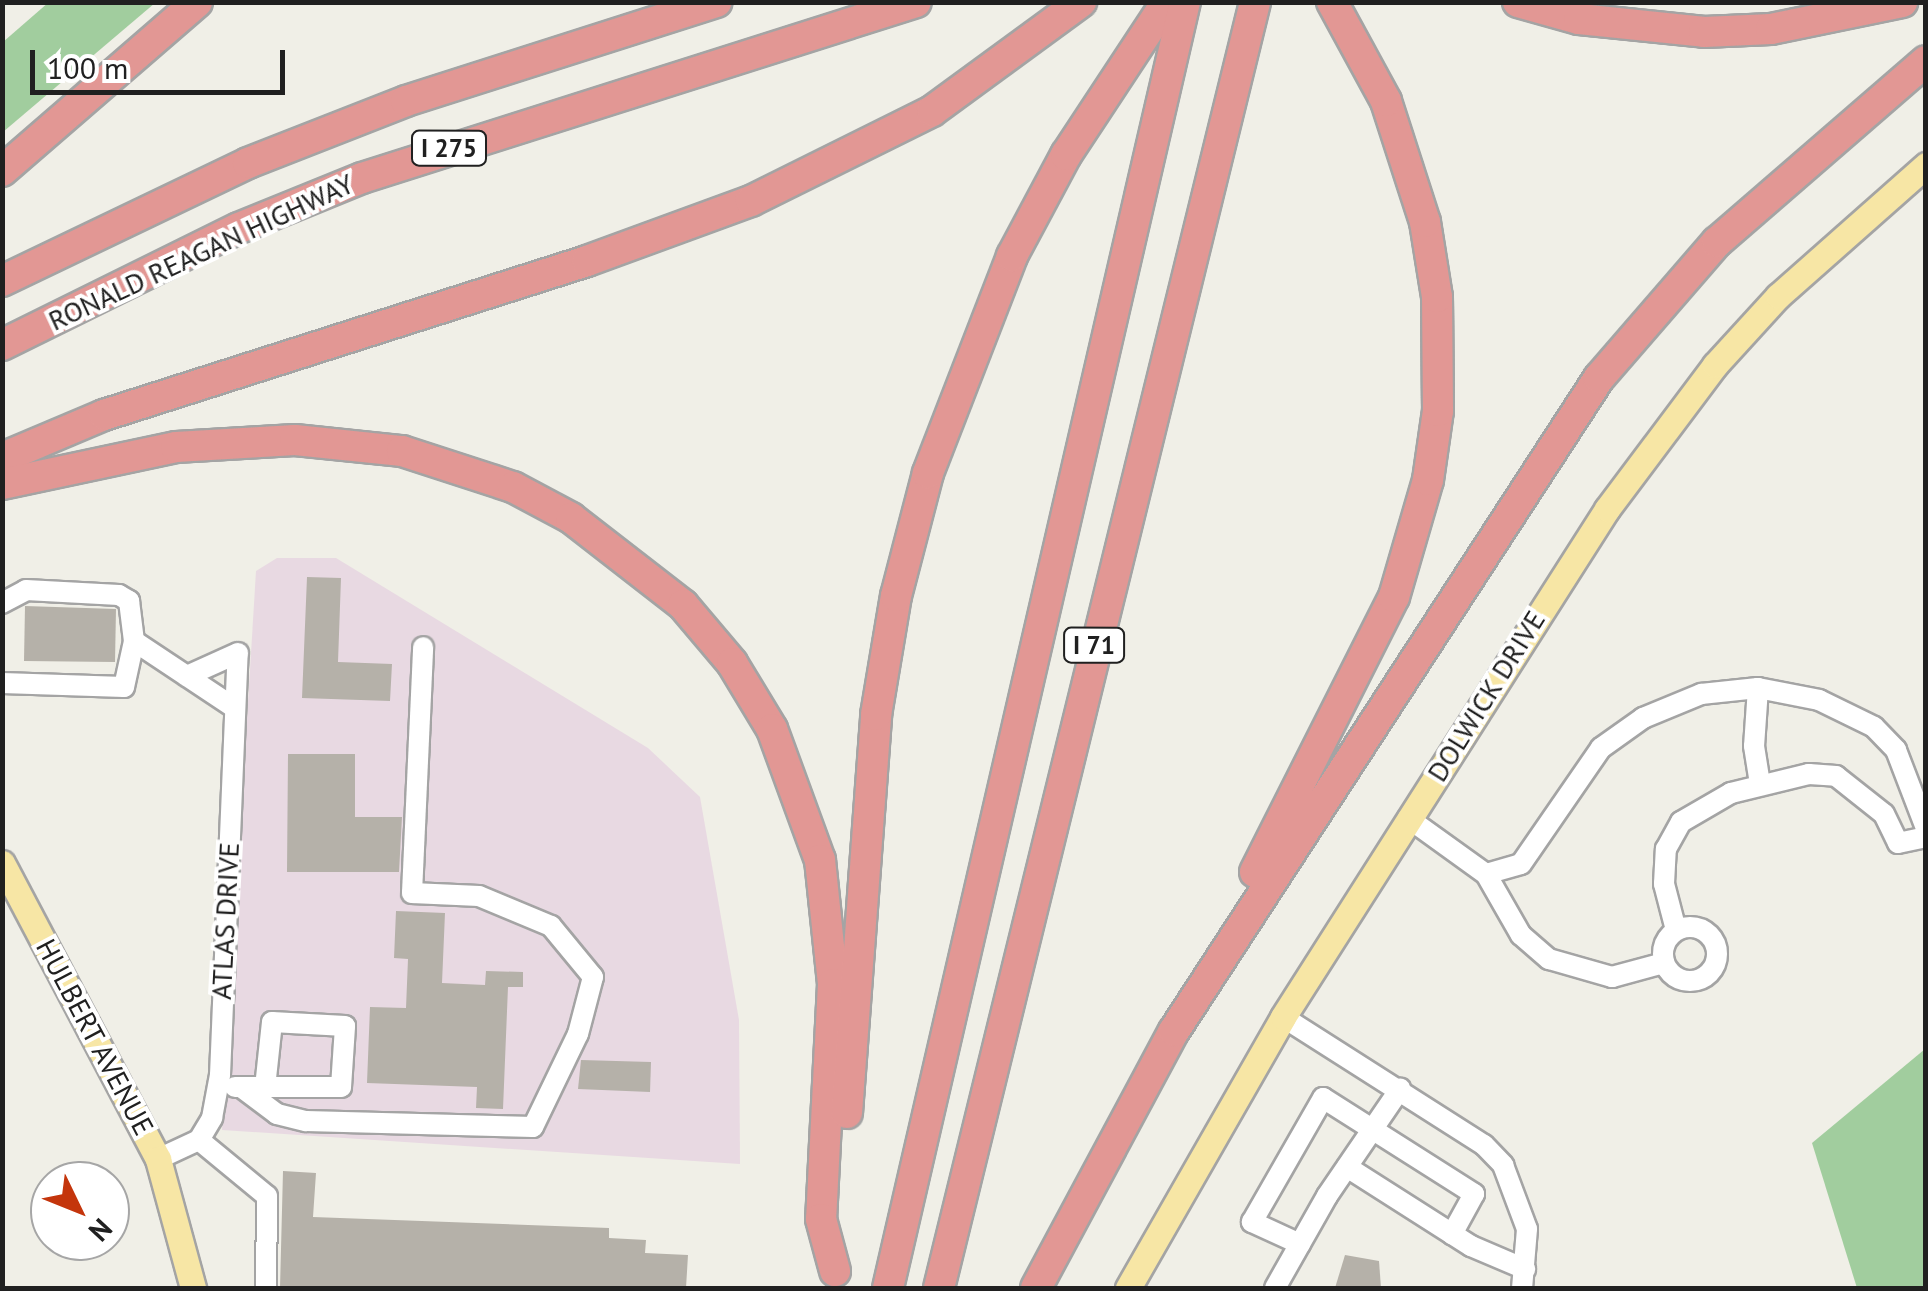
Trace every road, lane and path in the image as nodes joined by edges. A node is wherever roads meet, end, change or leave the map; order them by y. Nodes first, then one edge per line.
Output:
1 (197, 2) edge
2 (208, 2) edge
3 (717, 2) edge
4 (916, 2) edge
5 (1081, 2) edge
6 (1256, 2) edge
7 (1332, 2) edge
8 (1518, 2) edge
9 (1902, 2) edge
10 (1178, 8) edge
11 (1926, 60) edge
12 (84, 102) junction
13 (1926, 165) edge
14 (2, 170) edge
15 (2, 280) edge
16 (2, 345) edge
17 (2, 458) edge
18 (2, 484) edge
19 (2, 603) edge
20 (134, 642) junction
21 (422, 647) dead end
22 (186, 676) junction
23 (2, 684) edge
24 (1758, 688) junction
25 (235, 708) junction
26 (1760, 784) junction
27 (1408, 818) junction
28 (1926, 828) edge
29 (1926, 837) edge
30 (2, 863) edge
31 (1486, 874) junction
32 (1676, 930) junction
33 (1664, 963) junction
34 (1283, 1017) junction
35 (1174, 1031) junction
36 (218, 1087) junction
37 (241, 1087) junction
38 (265, 1087) junction
39 (1400, 1089) junction
40 (1374, 1128) junction
41 (199, 1140) junction
42 (158, 1159) junction
43 (1347, 1167) junction
44 (1452, 1234) junction
45 (1300, 1244) junction
46 (1523, 1279) edge
47 (833, 1280) edge
48 (193, 1288) edge
49 (266, 1288) edge
50 (888, 1288) edge
51 (938, 1288) edge
52 (1036, 1288) edge
53 (1128, 1288) edge
54 (1275, 1288) edge

1 - 12 highway
2 - 12 highway
3 - 15 highway, RONALD REAGAN HIGHWAY / I 275
4 - 16 highway, RONALD REAGAN HIGHWAY / I 275
5 - 17 highway
6 - 51 highway, I 71
7 - 35 highway
8 - 9 highway
10 - 47 highway
10 - 50 highway, I 71
11 - 35 highway
12 - 14 highway
13 - 27 main road, DOLWICK DRIVE
18 - 47 highway
19 - 20 lane
20 - 22 lane
20 - 23 lane
21 - 37 lane
22 - 25 lane
22 - 25 lane, ATLAS DRIVE
24 - 26 lane
24 - 28 lane
24 - 31 lane
25 - 36 lane, ATLAS DRIVE
26 - 29 lane
26 - 32 lane
27 - 31 lane
27 - 34 main road, DOLWICK DRIVE
30 - 42 main road, HULBERT AVENUE
31 - 33 lane
32 - 33 lane
32 - 33 lane
34 - 39 lane
34 - 53 main road, DOLWICK DRIVE
35 - 52 highway
36 - 37 lane
36 - 41 lane, ATLAS DRIVE
37 - 38 lane
38 - 38 lane
39 - 40 lane
39 - 46 lane
40 - 43 lane
40 - 44 lane
40 - 45 lane
41 - 42 lane
41 - 49 lane
42 - 48 main road, HULBERT AVENUE
43 - 44 lane
43 - 45 lane
44 - 46 lane
45 - 54 lane

